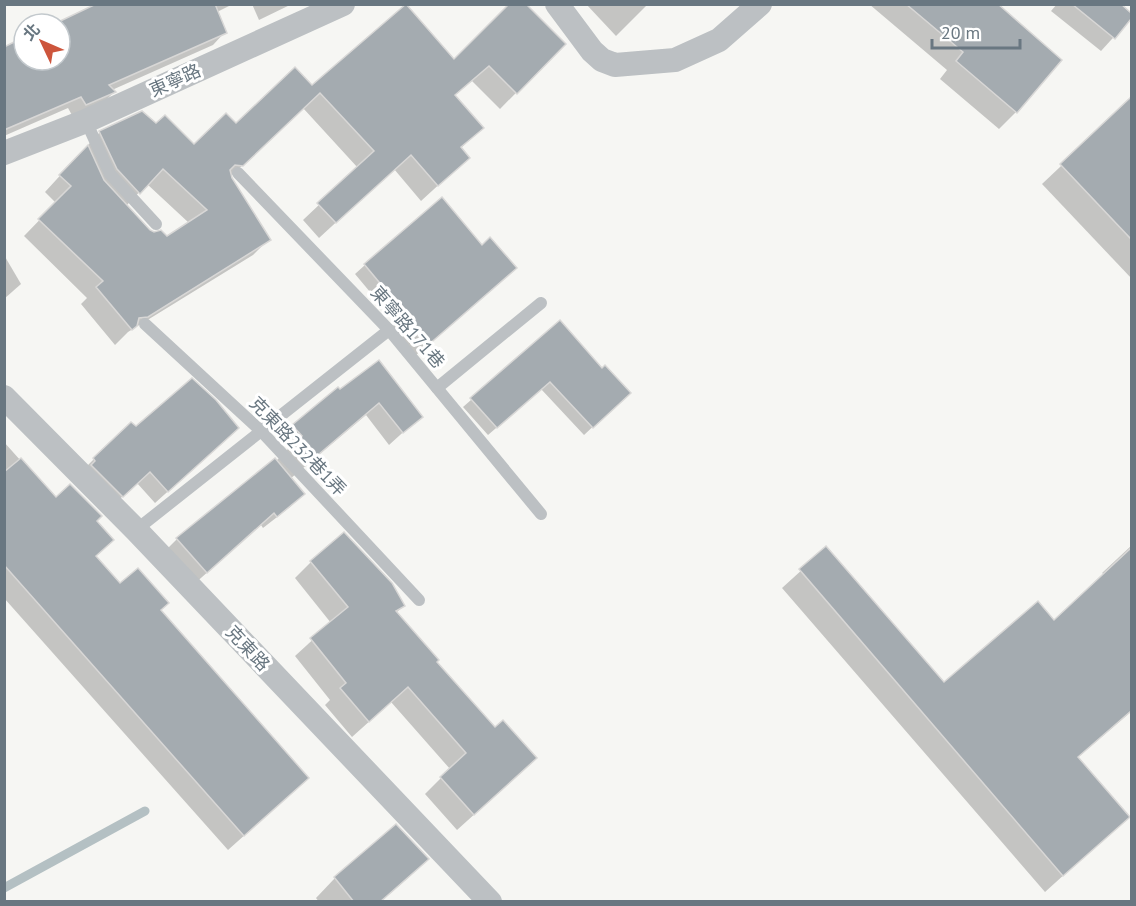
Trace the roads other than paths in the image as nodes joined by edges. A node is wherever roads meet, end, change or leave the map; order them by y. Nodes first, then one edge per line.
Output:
1 (343, 4) edge
2 (557, 4) edge
3 (760, 4) edge
4 (86, 120) junction
5 (4, 153) edge
6 (238, 172) dead end
7 (156, 224) dead end
8 (541, 303) dead end
9 (145, 324) dead end
10 (389, 330) junction
11 (437, 388) junction
12 (4, 397) edge
13 (261, 431) junction
14 (541, 514) dead end
15 (136, 530) junction
16 (418, 600) dead end
17 (490, 902) edge

1 - 4 street, 東寧路
2 - 3 street
4 - 5 street, 東寧路
4 - 7 lane
6 - 10 lane, 東寧路171巷
8 - 11 lane
9 - 13 lane, 克東路232巷1弄
10 - 11 lane, 東寧路171巷
10 - 13 lane
11 - 14 lane, 東寧路171巷
12 - 15 street, 克東路
13 - 15 lane
13 - 16 lane, 克東路232巷1弄
15 - 17 street, 克東路

